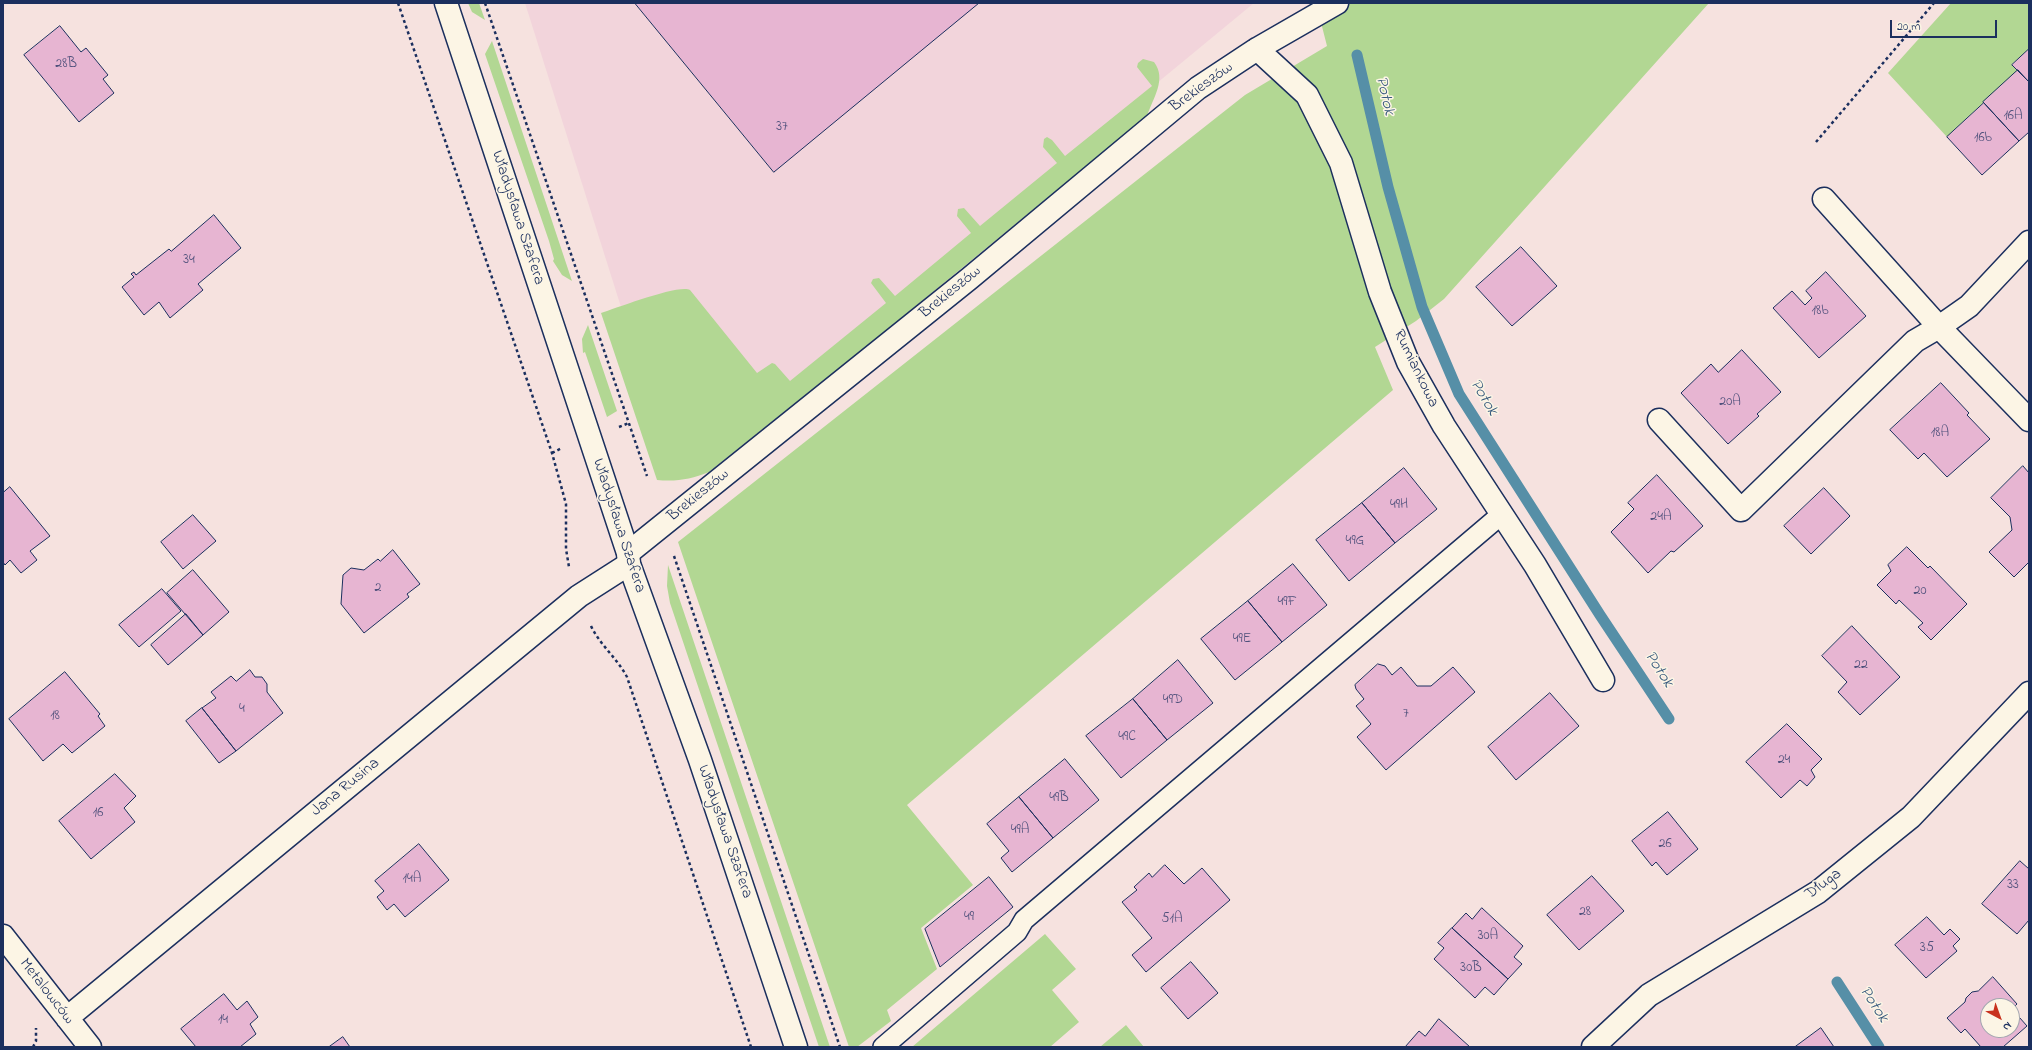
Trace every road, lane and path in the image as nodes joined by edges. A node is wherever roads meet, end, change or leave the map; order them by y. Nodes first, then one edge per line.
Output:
1 (398, 3) edge
2 (446, 3) edge
3 (485, 3) edge
4 (1338, 3) edge
5 (1934, 3) edge
6 (1257, 49) junction
7 (1816, 142) dead end
8 (1824, 199) dead end
9 (2029, 242) edge
10 (1939, 327) junction
11 (1659, 420) dead end
12 (2029, 420) edge
13 (646, 476) dead end
14 (1502, 514) junction
15 (672, 552) dead end
16 (629, 559) junction
17 (570, 569) dead end
18 (590, 624) dead end
19 (1603, 680) dead end
20 (2029, 693) edge
21 (3, 936) edge
22 (67, 1018) junction
23 (90, 1047) edge
24 (751, 1047) edge
25 (796, 1047) edge
26 (840, 1047) edge
27 (883, 1047) edge
28 (1594, 1047) edge

1 - 17 path
2 - 16 street, Władysława Szafera
3 - 13 path
4 - 6 street, Brekieszów
5 - 7 path
6 - 14 street, Rumiankowa
6 - 16 street, Brekieszów
8 - 10 street
9 - 10 street
10 - 11 street
10 - 12 street
14 - 19 street, Rumiankowa
14 - 27 lane
15 - 26 path
16 - 22 street, Jana Rusina
16 - 25 street, Władysława Szafera
18 - 24 path
20 - 28 street, Długa
21 - 22 street, Metalowców
22 - 23 street, Metalowców

